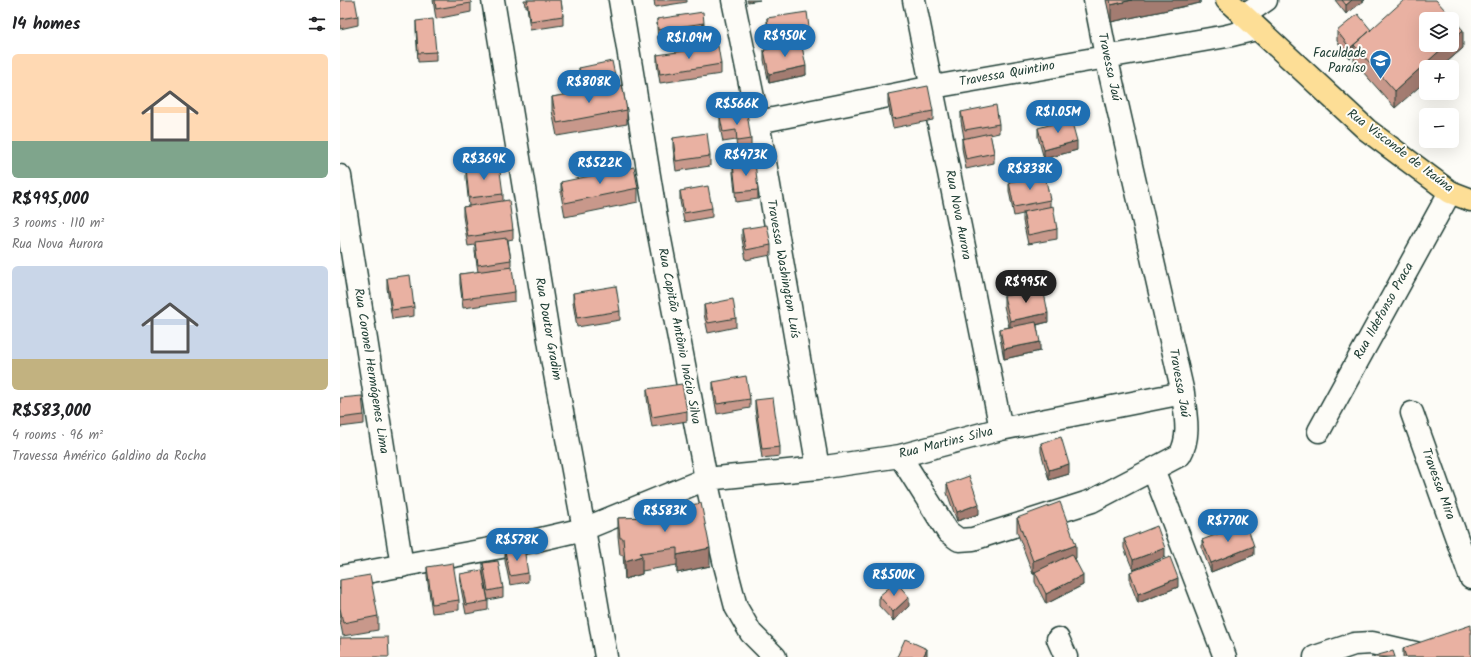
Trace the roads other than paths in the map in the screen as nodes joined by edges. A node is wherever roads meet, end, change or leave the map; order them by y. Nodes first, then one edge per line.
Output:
1 (493, 0) edge
2 (620, 0) edge
3 (733, 0) edge
4 (914, 0) edge
5 (1096, 0) edge
6 (1227, 0) edge
7 (1266, 0) edge
8 (1250, 22) junction
9 (1106, 56) junction
10 (933, 87) junction
11 (758, 122) junction
12 (340, 176) edge
13 (1450, 192) junction
14 (1471, 200) edge
15 (1183, 393) junction
16 (1412, 413) dead end
17 (1001, 429) junction
18 (1319, 431) dead end
19 (900, 456) junction
20 (818, 468) junction
21 (1153, 469) junction
22 (706, 480) junction
23 (584, 529) junction
24 (402, 566) junction
25 (340, 577) edge
26 (1471, 578) edge
27 (1436, 646) edge
28 (1409, 655) edge
29 (606, 657) edge
30 (775, 657) edge
31 (1225, 657) edge
32 (1315, 657) edge

1 - 23 street, Rua Doutor Gradim
2 - 22 street, Rua Capitão Antônio Inácio Silva
3 - 11 street, Travessa Washington Luís
4 - 10 street, Rua Nova Aurora
5 - 9 street, Travessa Jaú
6 - 8 main road, Rua Visconde de Itaúna
7 - 8 street
8 - 9 street, Travessa Quintino
8 - 13 main road, Rua Visconde de Itaúna
9 - 10 street, Travessa Quintino
9 - 15 street, Travessa Jaú
10 - 11 street, Travessa Quintino
10 - 17 street, Rua Nova Aurora
11 - 20 street, Travessa Washington Luís
12 - 24 street, Rua Coronel Hermógenes Lima
13 - 14 main road, Rua Visconde de Itaúna
13 - 18 street, Rua Ildefonso Praca
15 - 17 street, Rua Martins Silva
15 - 21 street, Travessa Jaú
16 - 26 street, Travessa Mira
17 - 19 street, Rua Martins Silva
19 - 20 street, Rua Martins Silva
19 - 21 street, Travessa Jaú
20 - 22 street, Rua Martins Silva
21 - 31 street
22 - 23 street, Rua Martins Silva
22 - 30 street, Rua Capitão Antônio Inácio Silva
23 - 24 street, Rua Martins Silva
23 - 29 street, Rua Doutor Gradim
24 - 25 street, Rua Martins Silva
27 - 28 main road
28 - 32 street

